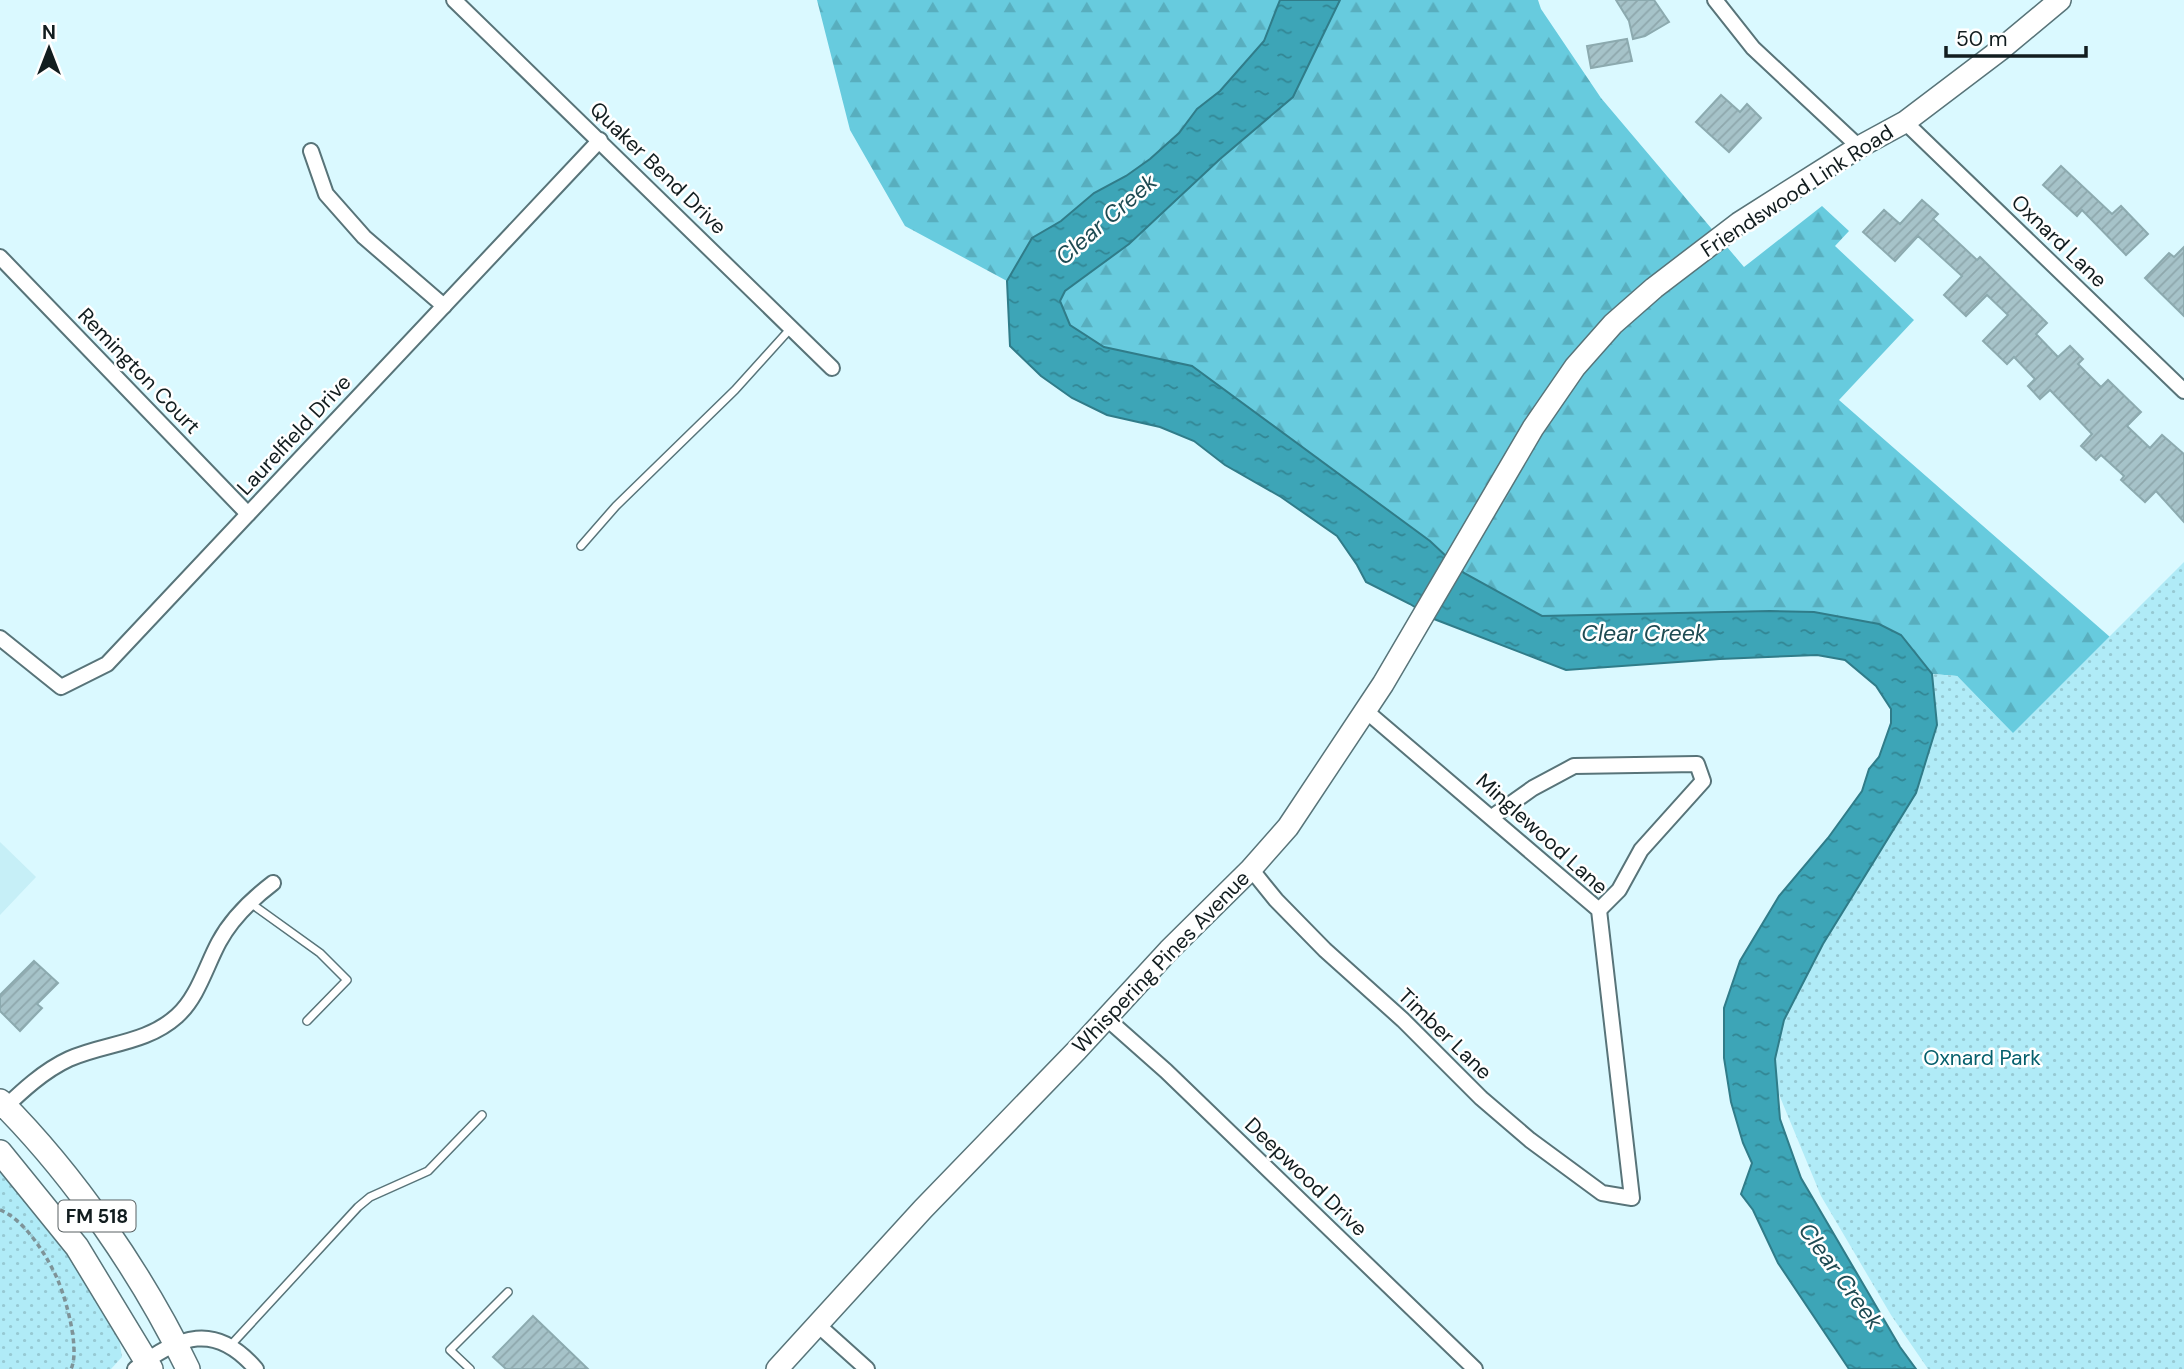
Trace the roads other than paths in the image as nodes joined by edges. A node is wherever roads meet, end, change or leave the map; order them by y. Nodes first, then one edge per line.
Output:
1 (454, 0) edge
2 (1715, 0) edge
3 (2060, 0) edge
4 (1905, 122) junction
5 (600, 140) junction
6 (1859, 148) junction
7 (311, 150) dead end
8 (0, 257) edge
9 (444, 306) junction
10 (791, 328) junction
11 (832, 368) dead end
12 (2182, 384) edge
13 (1485, 509) joint
14 (248, 514) junction
15 (581, 546) dead end
16 (0, 638) edge
17 (1366, 711) junction
18 (1492, 817) junction
19 (1251, 869) junction
20 (273, 883) dead end
21 (249, 901) junction
22 (1599, 910) junction
23 (1105, 1017) junction
24 (307, 1021) dead end
25 (2, 1107) edge
26 (482, 1115) dead end
27 (0, 1152) edge
28 (1632, 1198) joint
29 (508, 1292) dead end
30 (818, 1325) junction
31 (176, 1345) junction
32 (230, 1346) junction
33 (144, 1366) edge
34 (188, 1369) edge
35 (256, 1369) edge
36 (470, 1369) edge
37 (776, 1369) edge
38 (867, 1369) edge
39 (1475, 1369) edge

1 - 5 street, Quaker Bend Drive
2 - 6 street
3 - 4 main road, Friendswood Link Road
4 - 6 main road, Friendswood Link Road
4 - 12 street, Oxnard Lane
5 - 9 street, Laurelfield Drive
5 - 10 street, Quaker Bend Drive
6 - 13 main road, Friendswood Link Road
7 - 9 street
8 - 14 street, Remington Court
9 - 14 street, Laurelfield Drive
10 - 11 street, Quaker Bend Drive
10 - 15 lane
13 - 17 main road, Whispering Pines Avenue
14 - 16 street, Laurelfield Drive
17 - 18 street, Minglewood Lane
17 - 19 main road, Whispering Pines Avenue
18 - 22 street, Minglewood Lane
18 - 22 street
19 - 23 main road, Whispering Pines Avenue
19 - 28 street, Timber Lane
20 - 21 street
21 - 24 lane
21 - 25 street
22 - 28 street, Minglewood Lane
23 - 30 main road, Whispering Pines Avenue
23 - 39 street, Deepwood Drive
25 - 31 main road, FM 518
26 - 32 lane
27 - 33 main road, FM 518
29 - 36 lane
30 - 37 main road, Whispering Pines Avenue
30 - 38 street
31 - 32 street
31 - 33 street
31 - 34 main road, FM 518
32 - 35 street

